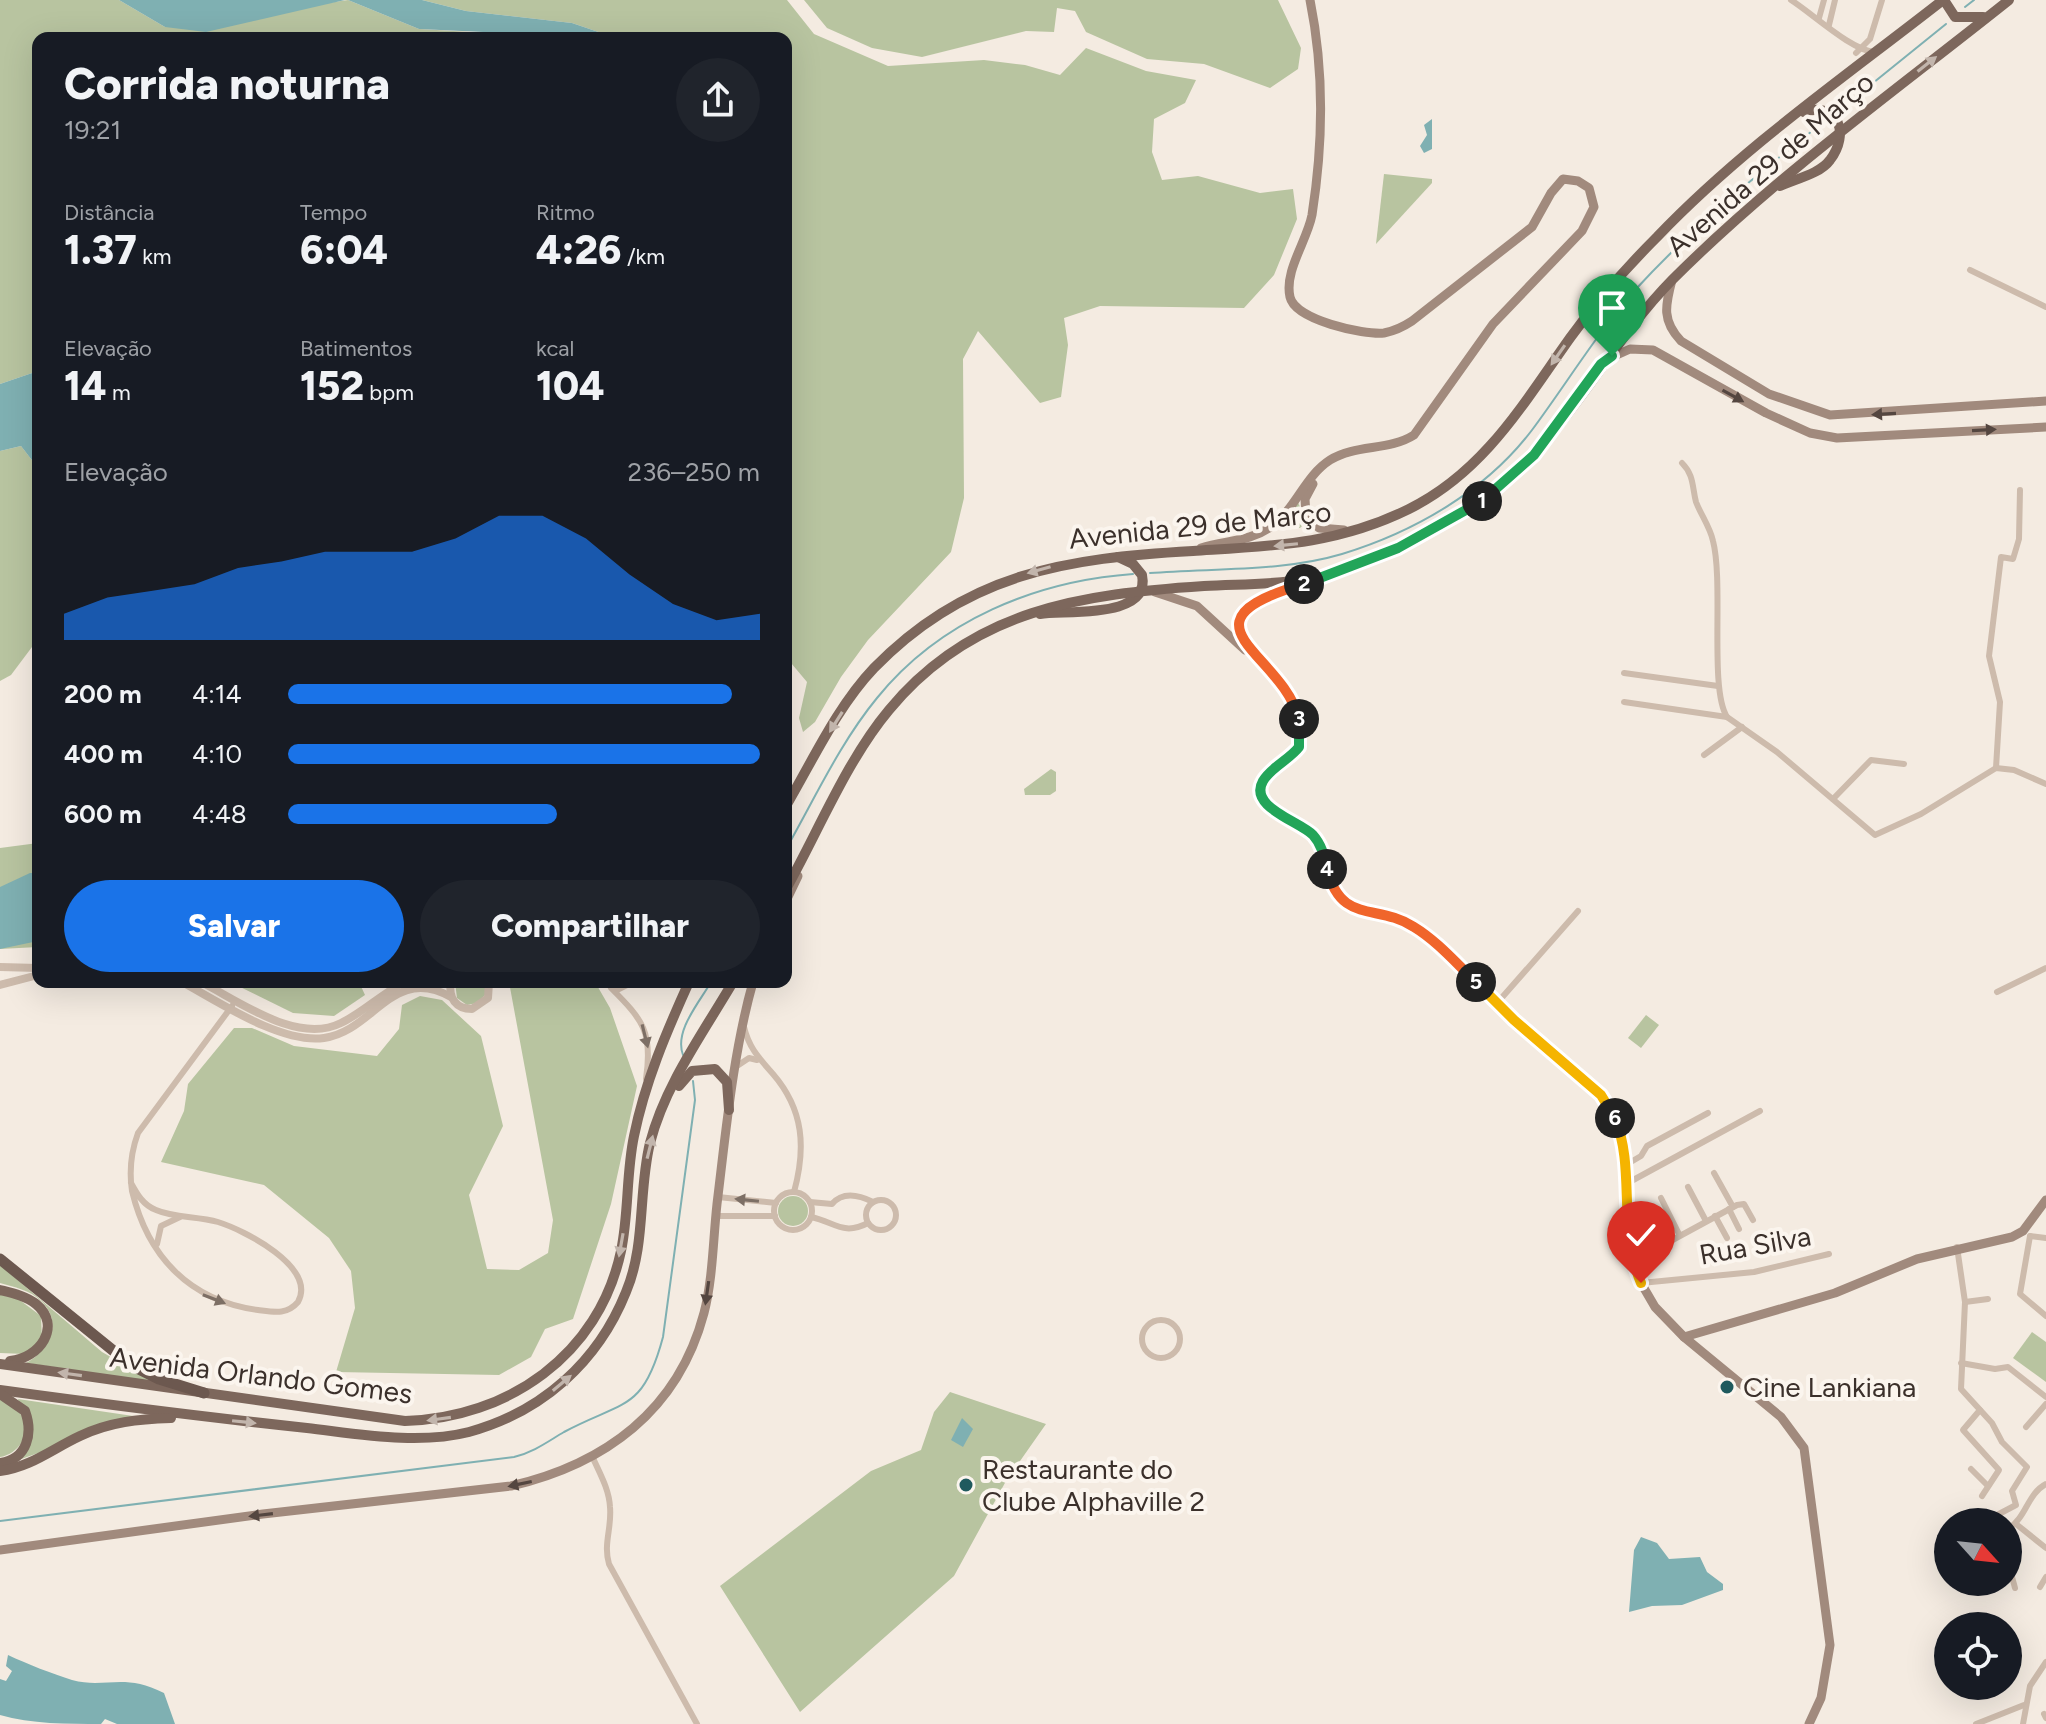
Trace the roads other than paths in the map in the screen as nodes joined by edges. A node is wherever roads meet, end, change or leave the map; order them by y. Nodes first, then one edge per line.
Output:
1 (1310, 0) edge
2 (1791, 0) edge
3 (1824, 0) edge
4 (1835, 0) edge
5 (1882, 0) edge
6 (1944, 0) edge
7 (2009, 0) edge
8 (1991, 14) junction
9 (1819, 18) junction
10 (1829, 25) junction
11 (1857, 50) junction
12 (1877, 52) junction
13 (1848, 75) junction
14 (1795, 116) junction
15 (1841, 133) junction
16 (1767, 192) junction
17 (1970, 270) dead end
18 (1672, 280) junction
19 (2046, 307) edge
20 (1601, 364) junction
21 (2046, 401) edge
22 (2046, 427) edge
23 (1343, 454) junction
24 (1682, 463) dead end
25 (2020, 490) dead end
26 (1362, 529) junction
27 (1191, 551) junction
28 (1116, 556) junction
29 (1331, 573) junction
30 (1147, 591) junction
31 (1624, 673) dead end
32 (1277, 678) junction
33 (1718, 686) junction
34 (1624, 702) dead end
35 (1727, 717) junction
36 (1742, 727) junction
37 (1704, 755) dead end
38 (1904, 764) dead end
39 (1996, 768) junction
40 (2046, 784) edge
41 (792, 796) edge
42 (1833, 799) junction
43 (825, 820) junction
44 (792, 878) edge
45 (792, 889) edge
46 (1578, 911) dead end
47 (32, 968) edge
48 (2046, 968) edge
49 (0, 969) edge
50 (32, 976) edge
51 (0, 984) edge
52 (196, 988) edge
53 (210, 988) edge
54 (396, 988) edge
55 (416, 988) edge
56 (424, 988) edge
57 (451, 988) edge
58 (489, 988) edge
59 (611, 988) joint
60 (624, 988) edge
61 (686, 988) edge
62 (730, 988) edge
63 (752, 988) edge
64 (1997, 992) dead end
65 (451, 997) junction
66 (1498, 1002) junction
67 (233, 1004) junction
68 (744, 1027) junction
69 (760, 1061) junction
70 (737, 1066) junction
71 (643, 1096) junction
72 (663, 1107) junction
73 (729, 1110) junction
74 (1760, 1111) dead end
75 (1708, 1113) dead end
76 (1624, 1166) junction
77 (1714, 1173) dead end
78 (131, 1183) junction
79 (1624, 1185) junction
80 (1688, 1187) dead end
81 (794, 1192) junction
82 (718, 1197) junction
83 (1661, 1198) dead end
84 (2046, 1200) edge
85 (810, 1202) junction
86 (873, 1202) junction
87 (776, 1203) junction
88 (832, 1204) junction
89 (1731, 1208) junction
90 (190, 1216) junction
91 (716, 1216) junction
92 (775, 1216) junction
93 (1715, 1216) junction
94 (811, 1217) junction
95 (1753, 1220) dead end
96 (830, 1221) junction
97 (1706, 1221) junction
98 (1640, 1222) dead end
99 (868, 1223) junction
100 (1739, 1229) dead end
101 (2025, 1232) junction
102 (1679, 1234) junction
103 (1727, 1238) dead end
104 (2046, 1238) edge
105 (1957, 1247) junction
106 (157, 1248) junction
107 (1654, 1248) junction
108 (1829, 1254) dead end
109 (0, 1259) edge
110 (1632, 1262) junction
111 (1641, 1283) junction
112 (0, 1290) edge
113 (1988, 1299) dead end
114 (1965, 1302) junction
115 (2046, 1316) edge
116 (1684, 1337) junction
117 (1159, 1359) joint
118 (0, 1363) edge
119 (1961, 1363) junction
120 (0, 1392) edge
121 (204, 1393) junction
122 (2046, 1397) edge
123 (2046, 1404) edge
124 (1980, 1410) junction
125 (201, 1417) junction
126 (2026, 1427) dead end
127 (593, 1458) junction
128 (0, 1463) edge
129 (1971, 1469) dead end
130 (0, 1471) edge
131 (2046, 1484) edge
132 (1988, 1486) junction
133 (1982, 1496) dead end
134 (2010, 1508) edge
135 (2022, 1514) edge
136 (2022, 1529) edge
137 (2046, 1548) edge
138 (0, 1550) edge
139 (2046, 1577) edge
140 (2040, 1587) dead end
141 (2046, 1662) edge
142 (2024, 1705) junction
143 (697, 1724) edge
144 (1809, 1724) edge
145 (1976, 1724) edge
146 (2023, 1724) edge

1 - 23 main road
2 - 9 street
3 - 9 street
4 - 10 street
5 - 11 street
6 - 8 main road
6 - 12 main road, Avenida 29 de Março
7 - 8 main road, Avenida 29 de Março
15 -> 8 main road, Avenida 29 de Março
9 - 10 street
10 - 11 street
11 - 12 street
11 - 13 street
12 - 13 main road, Avenida 29 de Março
13 - 14 main road, Avenida 29 de Março
14 - 15 main road
14 -> 26 main road, Avenida 29 de Março
15 - 16 main road, Avenida 29 de Março
15 - 16 main road
16 - 18 main road, Avenida 29 de Março
17 - 19 street
18 - 20 main road, Avenida 29 de Março
21 -> 18 main road
20 -> 22 main road
20 - 29 main road, Avenida 29 de Março
23 - 26 main road
23 - 27 main road
24 - 33 street
25 - 39 street
26 -> 27 main road, Avenida 29 de Março
27 - 28 main road, Avenida 29 de Março
28 - 30 main road
28 -> 41 main road, Avenida 29 de Março
29 - 30 main road, Avenida 29 de Março
29 - 32 main road
30 - 32 main road
30 - 43 main road
31 - 33 street
32 - 66 main road
33 - 35 street
34 - 35 street
35 - 36 street
36 - 37 street
36 - 42 street
38 - 42 street
39 - 40 street
39 - 42 street
43 - 44 main road
43 - 45 main road
46 - 66 street
47 - 49 street
48 - 64 street
49 - 51 street
50 - 51 street
52 - 67 street
53 - 67 street
54 - 67 street
55 - 67 street
56 - 65 street
57 - 65 street
58 - 65 street
59 - 60 street
59 -> 71 street
61 - 71 main road
62 - 72 main road
63 - 68 main road
66 - 76 main road
67 - 78 street
68 - 69 street
68 - 70 main road
69 - 70 street
69 - 81 street
70 - 73 main road
71 -> 121 main road, Avenida Orlando Gomes
72 - 73 main road
125 -> 72 main road, Avenida Orlando Gomes
73 - 82 main road
74 - 79 street
75 - 76 street
76 - 79 main road
77 - 89 street
78 - 90 street
78 - 106 street
79 - 110 main road
80 - 97 street
81 - 85 street
81 - 87 street
87 -> 82 street
82 - 91 main road
83 - 102 street
84 - 101 main road
85 - 88 street
85 - 94 street
86 - 88 street
86 - 99 street
86 - 99 street
87 - 92 street
88 - 96 street
89 - 93 street
89 - 95 street
89 - 100 street
90 - 106 street
106 -> 90 street
91 - 92 street
91 -> 127 main road
92 - 94 street
93 - 97 street
93 - 103 street
94 - 96 street
96 - 99 street
97 - 102 street
98 - 107 street
101 - 104 street
101 - 105 main road
101 - 115 street
102 - 107 street
105 - 114 street
105 - 116 main road
107 - 110 street
108 - 111 street, Rua Silva
109 - 121 highway
110 - 111 main road
111 - 116 main road
112 - 118 main road
113 - 114 street
114 - 119 street
116 - 144 main road
117 - 117 street
121 -> 118 main road, Avenida Orlando Gomes
119 - 122 street
119 - 124 street
120 - 125 main road, Avenida Orlando Gomes
120 - 128 main road
123 - 126 street
124 - 132 street
124 - 134 street
125 - 130 main road
127 -> 138 main road
127 - 143 street
129 - 132 street
131 - 135 street
132 - 133 street
136 - 137 street
139 - 140 street
141 - 142 street
142 - 145 street
142 - 146 street

